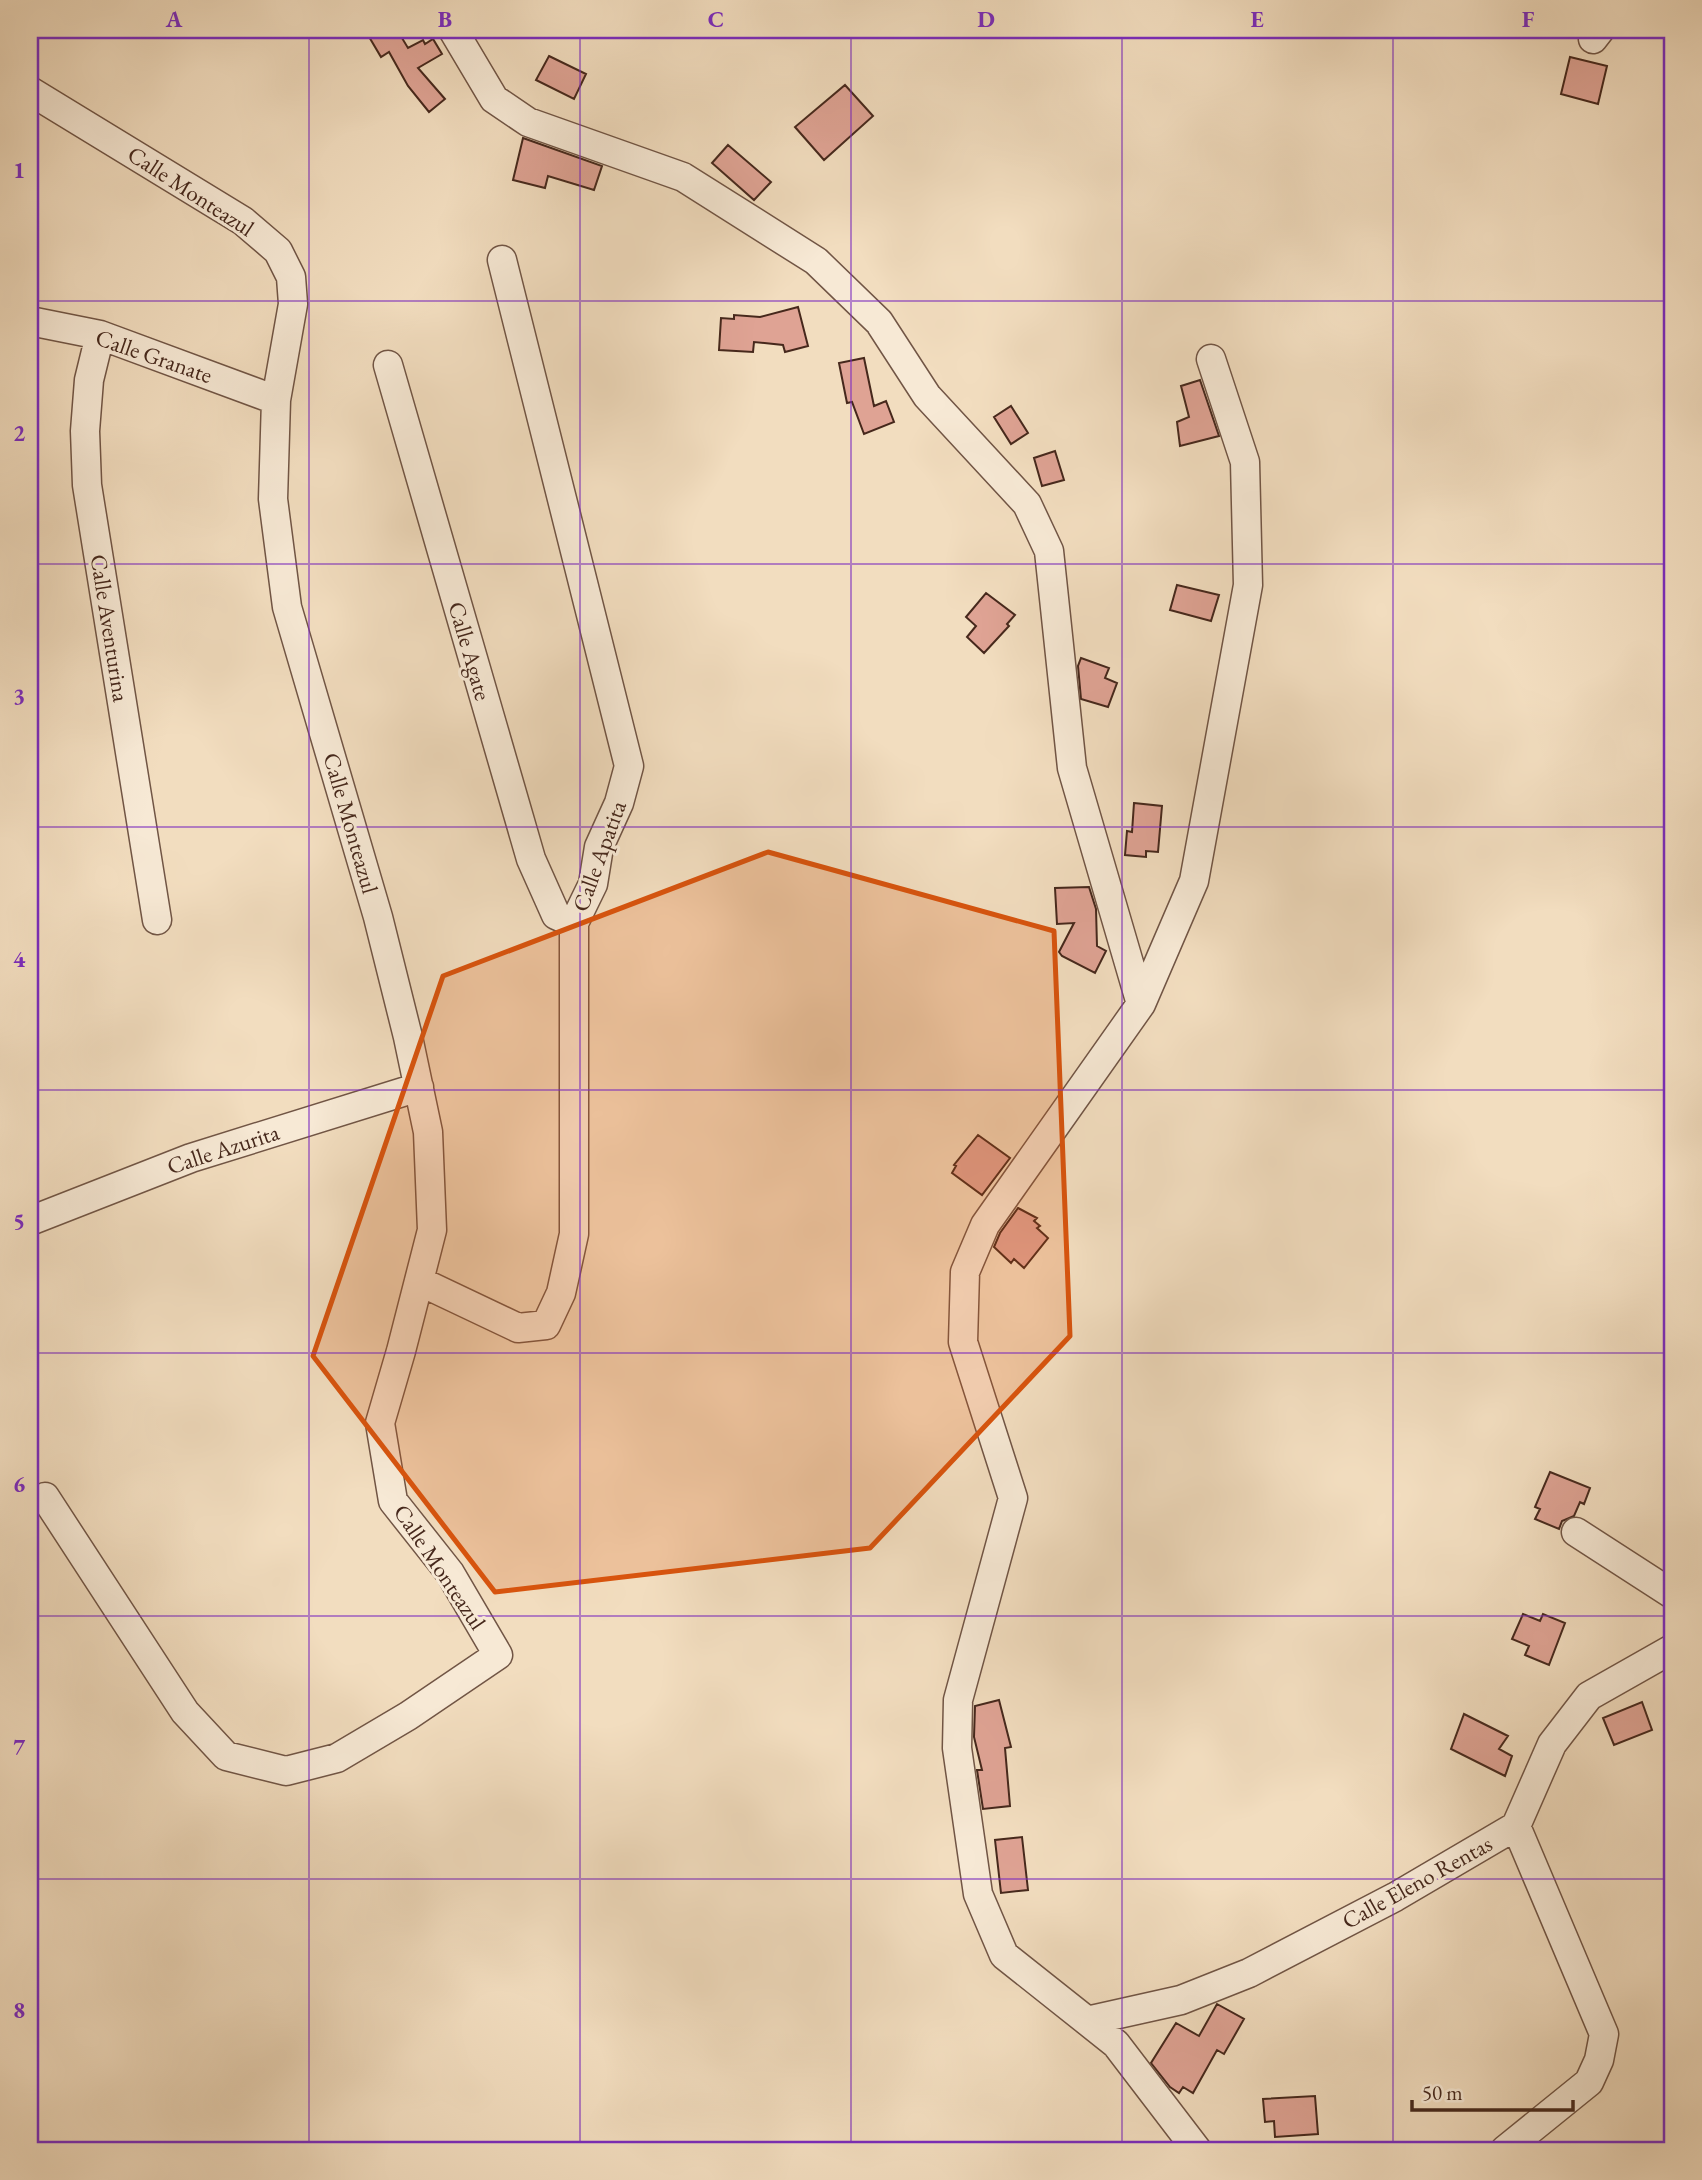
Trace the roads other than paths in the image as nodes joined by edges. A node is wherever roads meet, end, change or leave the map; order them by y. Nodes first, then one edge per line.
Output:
1 (453, 30) edge
2 (30, 91) edge
3 (502, 260) dead end
4 (30, 321) edge
5 (100, 335) junction
6 (1211, 359) dead end
7 (388, 365) dead end
8 (276, 400) junction
9 (157, 920) dead end
10 (574, 923) junction
11 (1141, 1004) junction
12 (419, 1087) junction
13 (30, 1221) edge
14 (419, 1281) junction
15 (45, 1497) dead end
16 (1576, 1532) dead end
17 (1672, 1594) edge
18 (1672, 1649) edge
19 (1516, 1826) junction
20 (1087, 2021) junction
21 (1198, 2150) edge
22 (1505, 2150) edge

1 - 11 street
2 - 8 street, Calle Monteazul
3 - 10 street, Calle Apatita
4 - 5 street, Calle Granate
5 - 8 street, Calle Granate
5 - 9 street, Calle Aventurina
6 - 11 street
7 - 10 street, Calle Agate
8 - 12 street, Calle Monteazul
10 - 14 street, Calle Apatita
11 - 20 street
12 - 13 street, Calle Azurita
12 - 14 street, Calle Monteazul
14 - 15 street, Calle Monteazul
16 - 17 street
18 - 19 street, Calle Eleno Rentas
19 - 20 street, Calle Eleno Rentas
19 - 22 street
20 - 21 street

